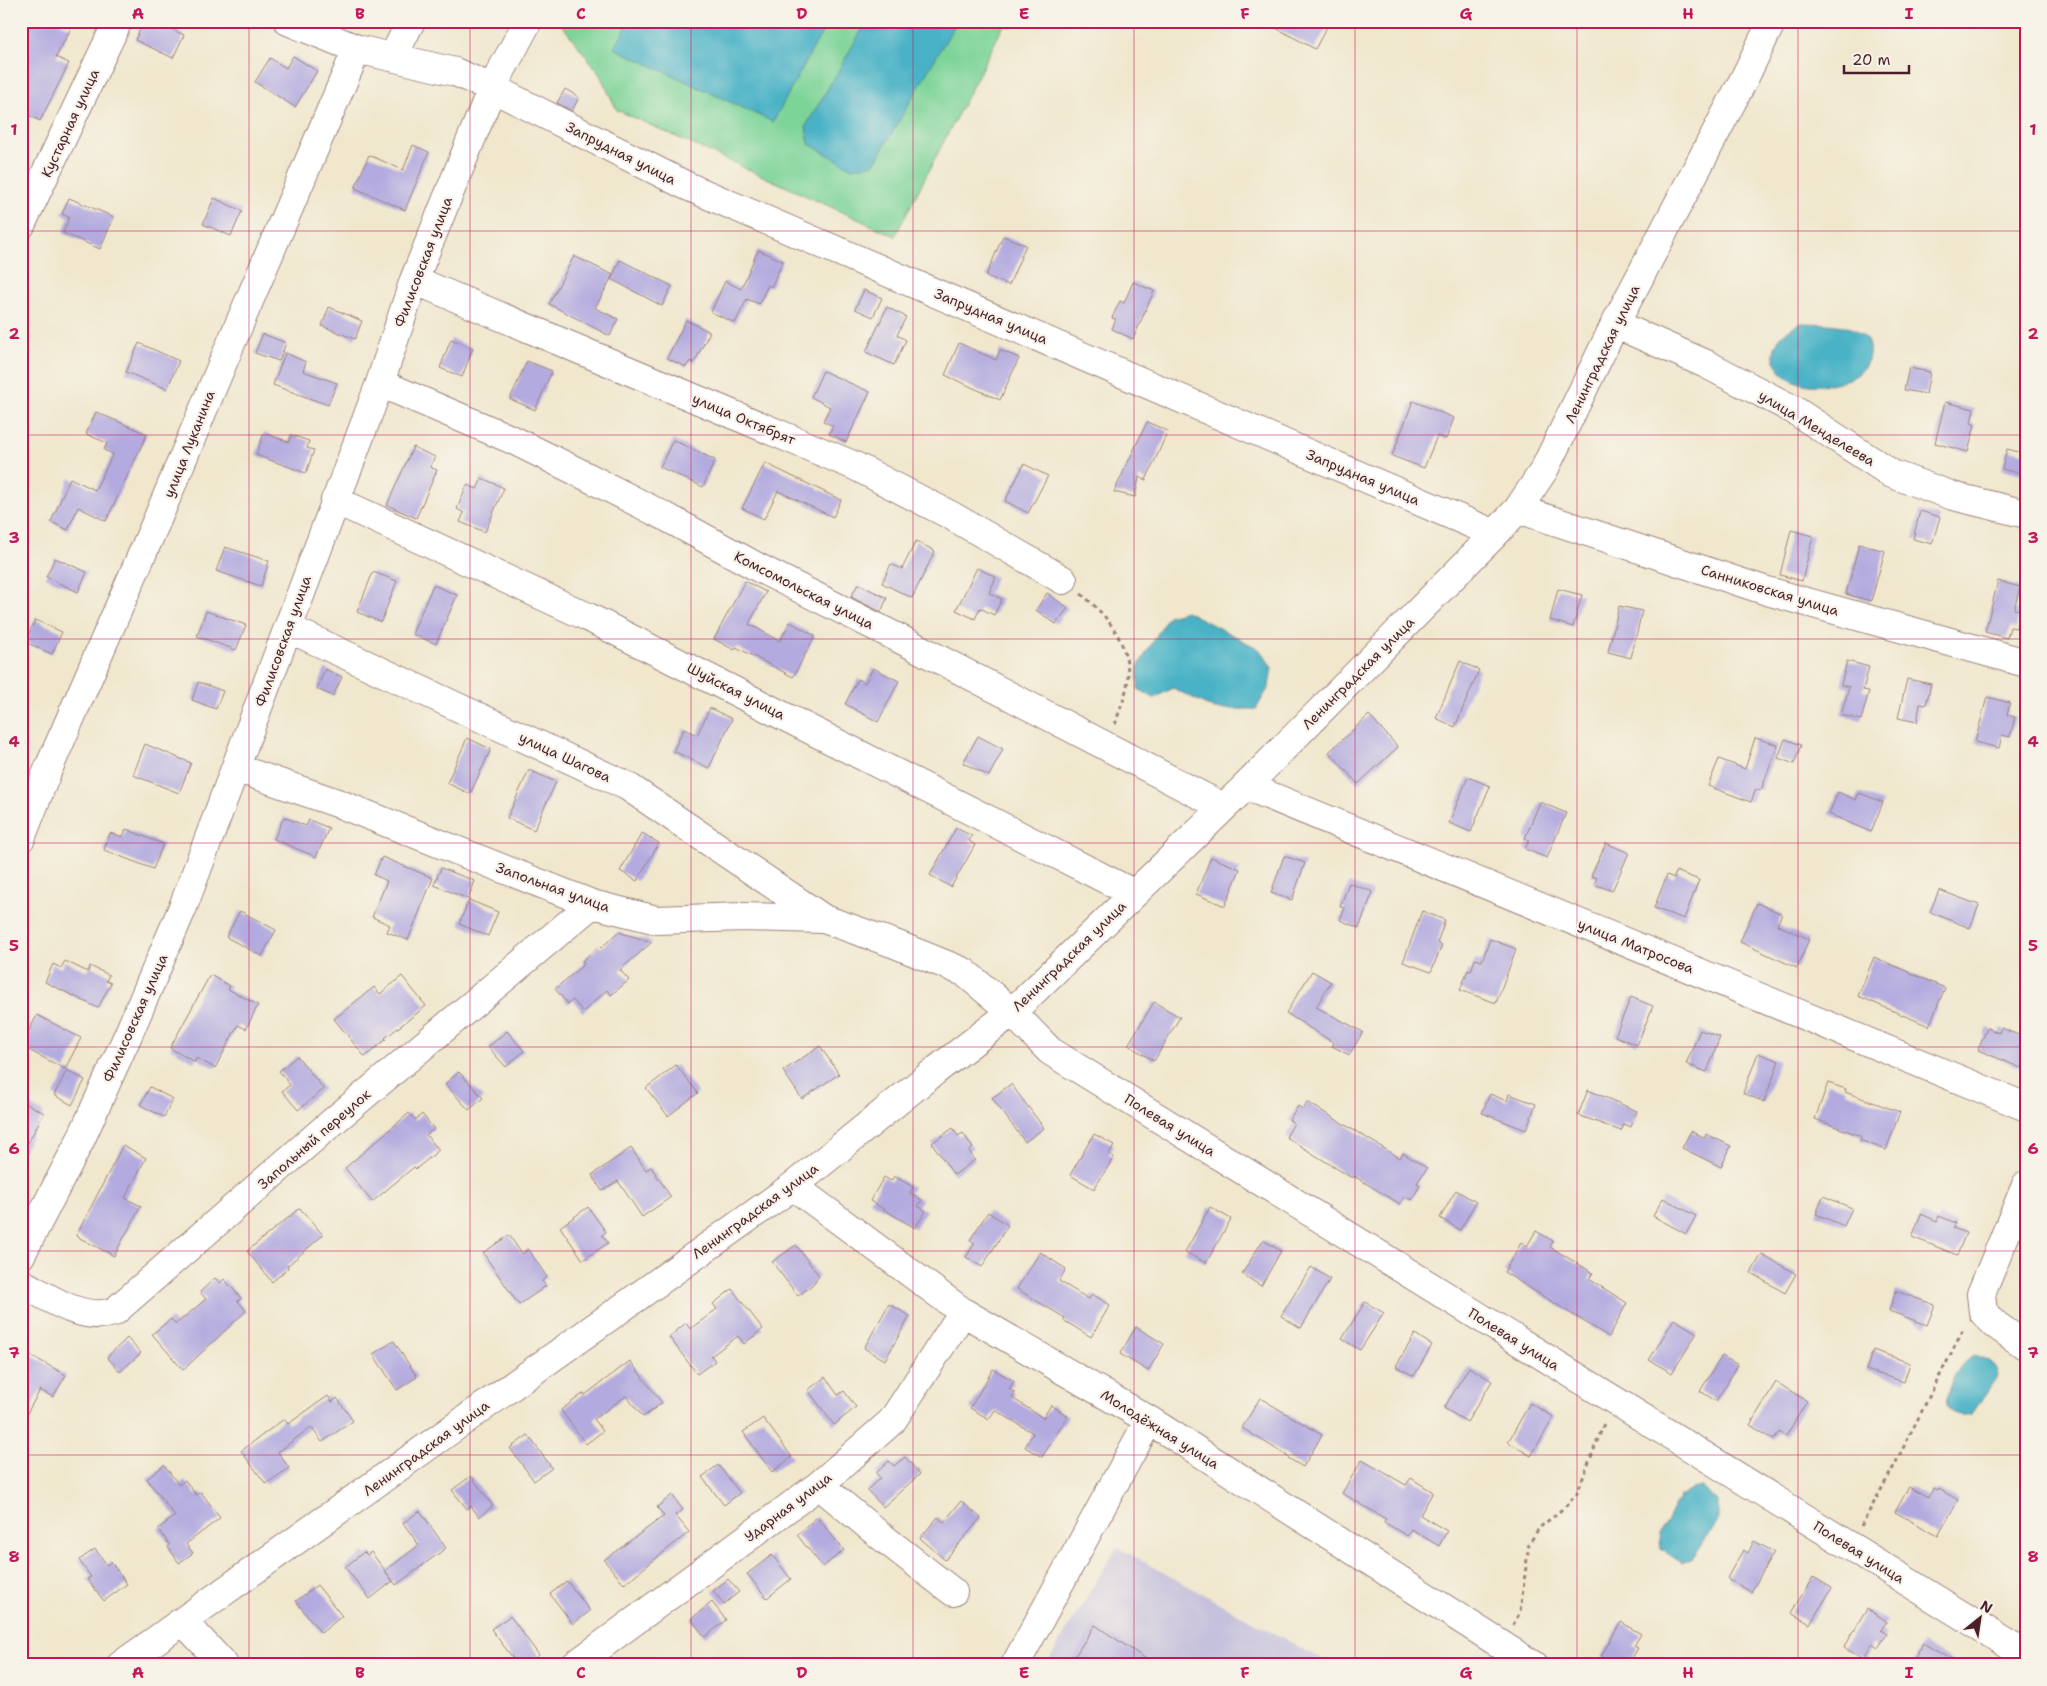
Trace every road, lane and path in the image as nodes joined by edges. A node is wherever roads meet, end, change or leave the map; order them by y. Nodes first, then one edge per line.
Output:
1 (118, 21) edge
2 (288, 21) edge
3 (411, 21) edge
4 (528, 21) edge
5 (1772, 21) edge
6 (357, 49) junction
7 (393, 57) junction
8 (492, 88) junction
9 (21, 226) edge
10 (414, 280) junction
11 (1615, 324) junction
12 (380, 383) junction
13 (335, 500) junction
14 (1518, 508) junction
15 (2026, 514) edge
16 (1495, 534) junction
17 (1063, 580) joint
18 (288, 628) junction
19 (2026, 663) edge
20 (1108, 747) junction
21 (236, 768) junction
22 (1246, 786) junction
23 (1223, 807) junction
24 (21, 838) edge
25 (1133, 893) junction
26 (592, 904) junction
27 (824, 919) junction
28 (1012, 1012) junction
29 (2026, 1107) edge
30 (2026, 1185) edge
31 (793, 1186) junction
32 (21, 1255) edge
33 (21, 1283) edge
34 (1981, 1294) junction
35 (963, 1312) junction
36 (2026, 1346) edge
37 (1614, 1400) junction
38 (1149, 1420) junction
39 (820, 1485) junction
40 (1850, 1546) junction
41 (953, 1592) dead end
42 (184, 1621) junction
43 (1501, 1645) junction
44 (2026, 1655) edge
45 (121, 1665) edge
46 (224, 1665) edge
47 (575, 1665) edge
48 (1015, 1665) edge
49 (1533, 1665) edge

1 - 9 street, Кустарная улица
2 - 6 street, Запрудная улица
3 - 7 street
4 - 8 street, Филисовская улица
5 - 11 street, Ленинградская улица
6 - 7 street, Запрудная улица
6 - 24 street, улица Луканина
7 - 8 street, Запрудная улица
8 - 10 street, Филисовская улица
8 - 16 street, Запрудная улица
10 - 12 street, Филисовская улица
10 - 17 street, улица Октябрят
11 - 14 street, Ленинградская улица
11 - 15 street, улица Менделеева
12 - 13 street, Филисовская улица
12 - 20 street, Комсомольская улица
13 - 18 street, Филисовская улица
13 - 25 street, Шуйская улица
14 - 16 street, Ленинградская улица
14 - 19 street, Санниковская улица
16 - 22 street, Ленинградская улица
17 - 20 path
18 - 21 street, Филисовская улица
18 - 27 street, улица Шагова
20 - 23 street, Комсомольская улица
21 - 26 street, Запольная улица
21 - 32 street, Филисовская улица
22 - 23 street, Ленинградская улица
22 - 29 street, улица Матросова
23 - 25 street, Ленинградская улица
25 - 28 street, Ленинградская улица
26 - 27 street, Запольная улица
26 - 33 street, Запольный переулок
27 - 28 street, Запольная улица
28 - 31 street, Ленинградская улица
28 - 37 street, Полевая улица
30 - 34 street
31 - 35 street, Молодёжная улица
31 - 42 street, Ленинградская улица
34 - 36 street
34 - 40 path
35 - 38 street, Молодёжная улица
35 - 39 street, Ударная улица
37 - 40 street, Полевая улица
37 - 43 path
38 - 43 street, Молодёжная улица
38 - 48 street
39 - 41 street
39 - 47 street, Ударная улица
40 - 44 street, Полевая улица
42 - 45 street, Ленинградская улица
42 - 46 street
43 - 49 street, Молодёжная улица

